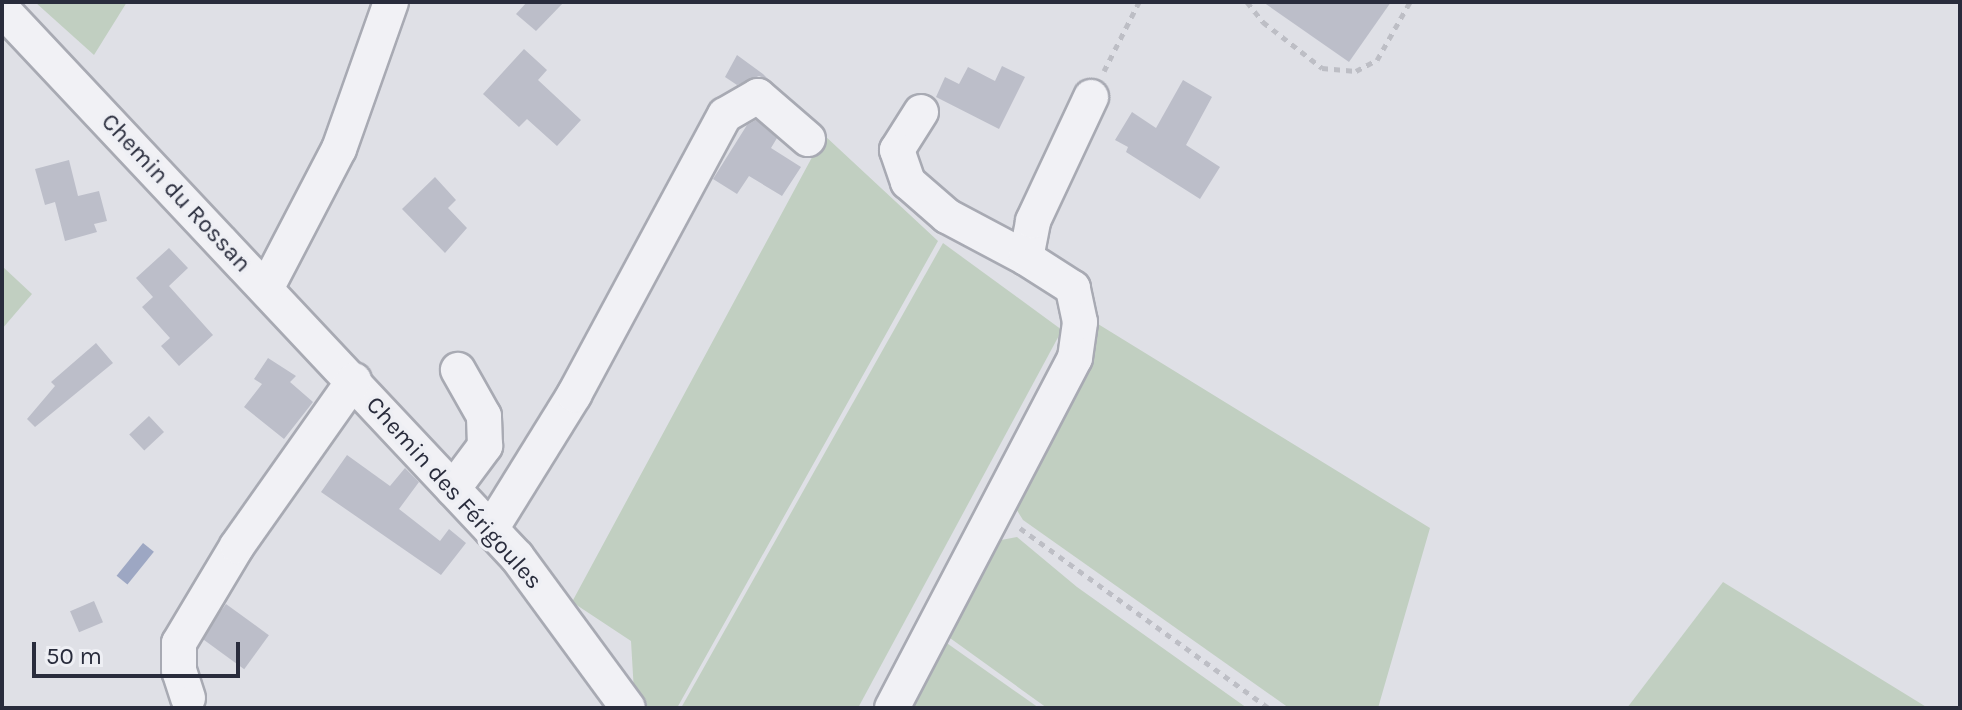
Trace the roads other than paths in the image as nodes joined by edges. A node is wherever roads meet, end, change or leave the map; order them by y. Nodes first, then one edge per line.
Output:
1 (391, 2) edge
2 (2, 9) edge
3 (1091, 97) road end
4 (921, 112) dead end
5 (808, 139) dead end
6 (1026, 258) junction
7 (266, 289) junction
8 (458, 370) dead end
9 (354, 380) junction
10 (453, 489) junction
11 (491, 529) junction
12 (188, 698) dead end
13 (628, 708) edge
14 (892, 708) edge

1 - 7 street, Chemin du Rossan
2 - 7 street, Chemin du Rossan
3 - 6 street
4 - 6 street
5 - 11 street
6 - 14 street
7 - 9 street, Chemin des Férigoules
8 - 10 street
9 - 10 street, Chemin des Férigoules
9 - 12 street
10 - 11 street, Chemin des Férigoules
11 - 13 street, Chemin des Férigoules

